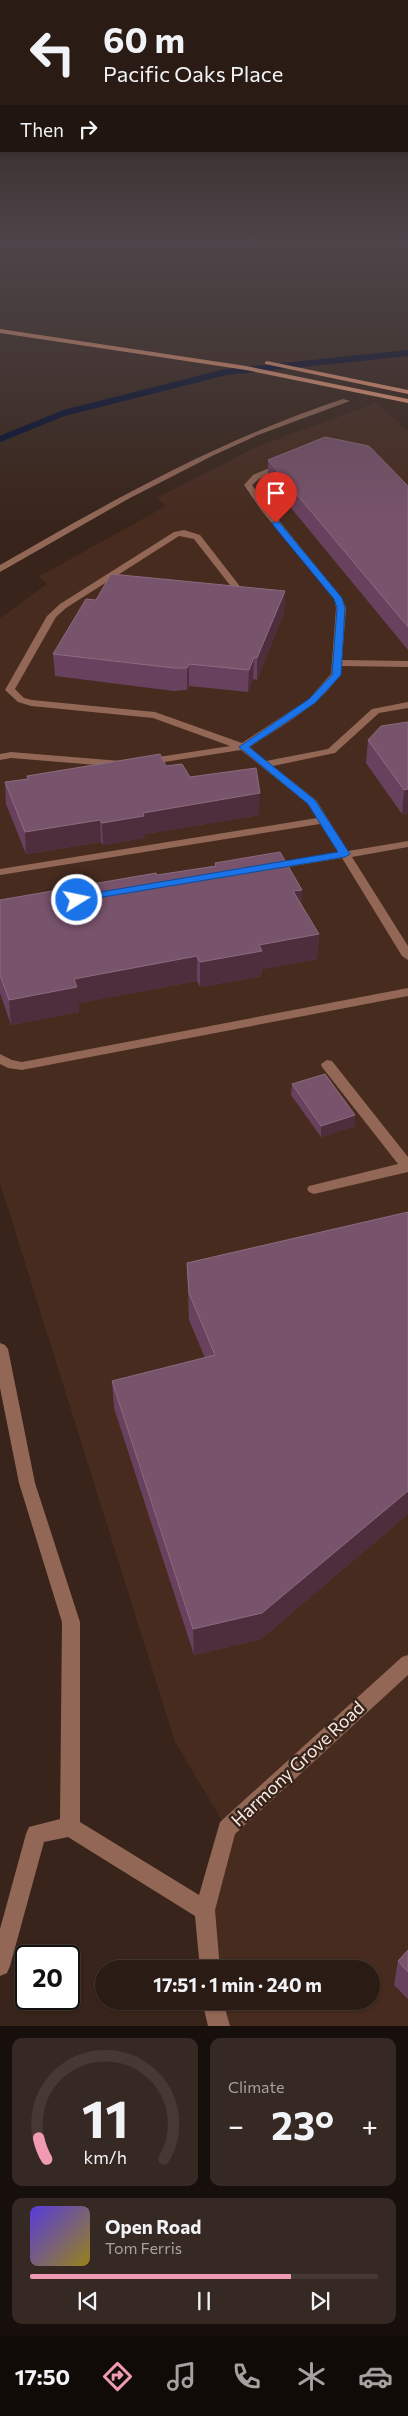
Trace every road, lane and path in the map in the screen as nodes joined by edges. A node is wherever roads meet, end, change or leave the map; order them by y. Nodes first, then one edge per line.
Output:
1 (36, 336) edge
2 (259, 362) dead end
3 (408, 392) edge
4 (346, 401) dead end
5 (408, 401) edge
6 (292, 461) edge
7 (0, 569) edge
8 (236, 587) edge
9 (339, 663) junction
10 (408, 664) edge
11 (408, 705) edge
12 (243, 747) junction
13 (0, 757) edge
14 (265, 764) junction
15 (324, 820) junction
16 (408, 844) edge
17 (345, 854) junction
18 (256, 869) edge
19 (0, 872) edge
20 (408, 956) edge
21 (408, 992) edge
22 (0, 1058) edge
23 (327, 1064) dead end
24 (408, 1167) edge
25 (314, 1189) dead end
26 (0, 1349) edge
27 (408, 1663) edge
28 (70, 1827) junction
29 (205, 1910) junction
30 (209, 1960) edge
31 (0, 1966) edge
32 (215, 2010) edge
33 (220, 2026) edge

1 - 5 main road
2 - 3 main road
4 - 7 street
6 - 9 street
8 - 12 street
9 - 10 street
9 - 12 street
11 - 14 street
12 - 13 street
12 - 14 street
14 - 15 street
15 - 17 street
15 - 19 street
16 - 17 street
17 - 18 street
17 - 20 street
21 - 22 street
23 - 24 street
24 - 25 street
26 - 28 street
27 - 29 street, Harmony Grove Road
28 - 29 street
28 - 31 street
29 - 30 street, Harmony Grove Road
32 - 33 street

